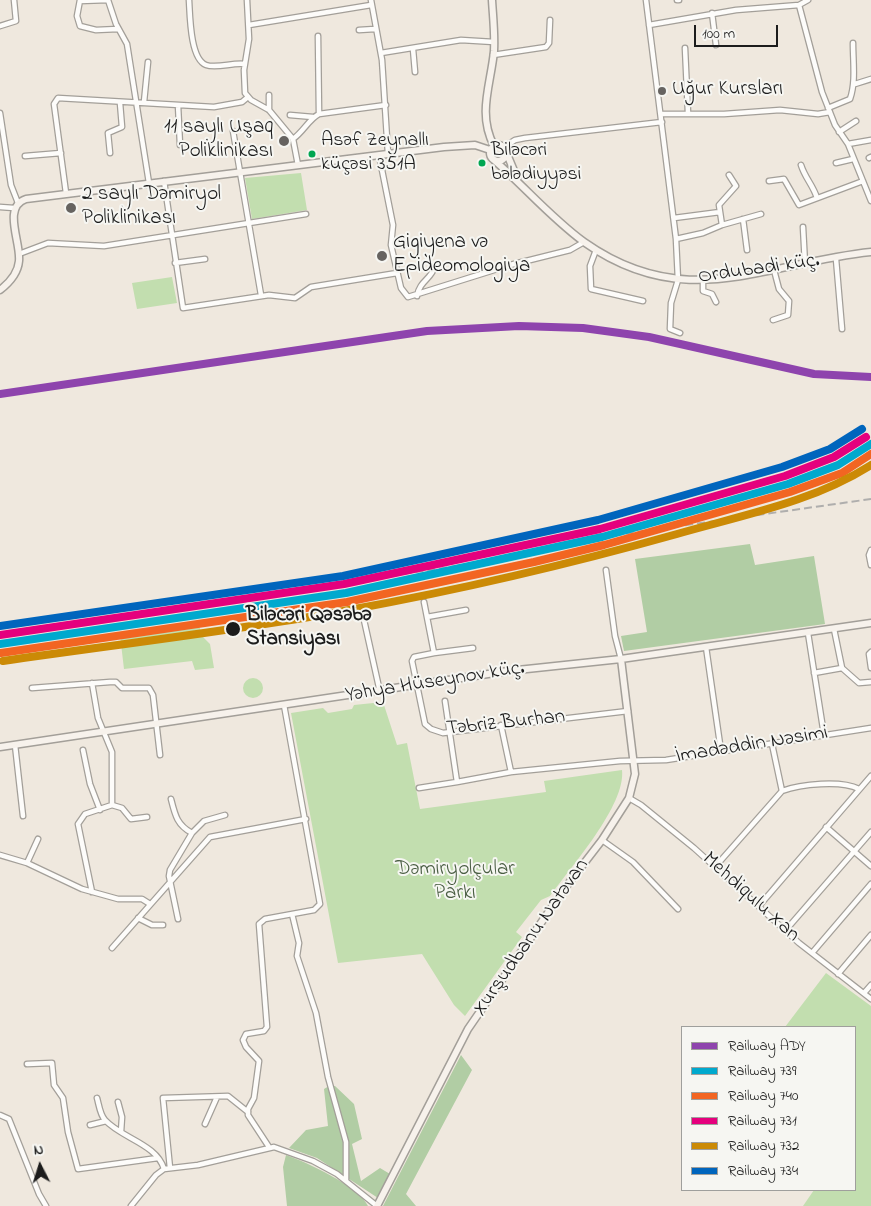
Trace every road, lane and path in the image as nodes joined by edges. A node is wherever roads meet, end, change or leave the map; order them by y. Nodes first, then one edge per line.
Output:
1 (14, 0) edge
2 (80, 0) edge
3 (108, 0) edge
4 (189, 0) edge
5 (247, 0) edge
6 (492, 0) edge
7 (646, 0) edge
8 (806, 1) edge
9 (371, 3) edge
10 (800, 5) junction
11 (712, 14) junction
12 (550, 20) dead end
13 (249, 25) junction
14 (649, 25) junction
15 (0, 26) edge
16 (118, 29) junction
17 (375, 29) junction
18 (359, 30) dead end
19 (318, 36) dead end
20 (494, 42) junction
21 (853, 43) dead end
22 (716, 45) dead end
23 (685, 48) dead end
24 (413, 49) junction
25 (381, 53) junction
26 (494, 55) junction
27 (148, 62) dead end
28 (245, 64) junction
29 (415, 72) dead end
30 (871, 79) edge
31 (855, 84) junction
32 (269, 95) dead end
33 (248, 97) junction
34 (136, 102) junction
35 (144, 102) junction
36 (120, 103) junction
37 (178, 105) junction
38 (386, 106) junction
39 (269, 110) junction
40 (829, 110) junction
41 (0, 113) edge
42 (688, 113) junction
43 (319, 114) junction
44 (661, 114) junction
45 (290, 115) dead end
46 (313, 117) junction
47 (856, 121) dead end
48 (662, 122) junction
49 (232, 131) dead end
50 (840, 132) junction
51 (292, 138) junction
52 (871, 140) edge
53 (180, 144) dead end
54 (848, 144) junction
55 (504, 147) junction
56 (492, 148) junction
57 (61, 153) junction
58 (110, 153) dead end
59 (388, 154) junction
60 (507, 154) junction
61 (379, 155) junction
62 (25, 156) dead end
63 (853, 158) junction
64 (494, 160) junction
65 (836, 164) dead end
66 (298, 165) junction
67 (801, 165) dead end
68 (240, 172) junction
69 (729, 175) dead end
70 (164, 181) junction
71 (769, 181) dead end
72 (863, 181) junction
73 (149, 183) junction
74 (520, 183) junction
75 (66, 194) junction
76 (817, 198) junction
77 (871, 201) edge
78 (16, 205) junction
79 (0, 207) edge
80 (720, 212) junction
81 (306, 214) dead end
82 (761, 214) dead end
83 (674, 218) junction
84 (743, 219) junction
85 (248, 224) junction
86 (722, 225) junction
87 (803, 227) dead end
88 (171, 236) junction
89 (676, 239) junction
90 (584, 242) junction
91 (596, 250) junction
92 (747, 250) dead end
93 (871, 252) edge
94 (19, 254) junction
95 (836, 258) junction
96 (205, 259) dead end
97 (175, 263) junction
98 (805, 264) junction
99 (435, 266) dead end
100 (774, 270) junction
101 (397, 273) junction
102 (678, 280) junction
103 (703, 281) junction
104 (0, 290) edge
105 (260, 296) junction
106 (417, 296) junction
107 (643, 301) dead end
108 (716, 302) dead end
109 (773, 320) dead end
110 (842, 329) dead end
111 (680, 333) dead end
112 (871, 550) edge
113 (871, 565) edge
114 (606, 570) dead end
115 (424, 602) dead end
116 (362, 610) dead end
117 (466, 610) dead end
118 (427, 617) junction
119 (871, 624) edge
120 (834, 629) junction
121 (808, 633) junction
122 (706, 647) junction
123 (473, 648) dead end
124 (871, 652) edge
125 (434, 653) junction
126 (621, 659) junction
127 (842, 668) junction
128 (871, 668) edge
129 (814, 673) junction
130 (871, 682) edge
131 (92, 683) junction
132 (416, 686) junction
133 (32, 688) dead end
134 (380, 692) junction
135 (445, 702) dead end
136 (284, 705) junction
137 (628, 711) junction
138 (158, 724) junction
139 (502, 725) junction
140 (871, 728) edge
141 (104, 732) junction
142 (450, 732) junction
143 (824, 735) junction
144 (772, 744) junction
145 (15, 745) junction
146 (0, 747) edge
147 (83, 750) dead end
148 (721, 751) junction
149 (160, 755) dead end
150 (634, 762) junction
151 (511, 772) junction
152 (871, 776) edge
153 (457, 782) junction
154 (419, 788) dead end
155 (859, 790) junction
156 (782, 791) junction
157 (629, 798) junction
158 (171, 799) dead end
159 (112, 806) junction
160 (100, 810) junction
161 (225, 815) dead end
162 (23, 816) dead end
163 (147, 817) dead end
164 (306, 820) junction
165 (826, 827) junction
166 (871, 832) edge
167 (192, 834) junction
168 (38, 840) dead end
169 (602, 840) junction
170 (854, 851) junction
171 (0, 855) edge
172 (28, 863) junction
173 (871, 866) edge
174 (715, 867) junction
175 (170, 881) junction
176 (871, 884) edge
177 (92, 892) junction
178 (150, 904) junction
179 (759, 906) junction
180 (678, 909) dead end
181 (292, 914) junction
182 (138, 918) junction
183 (178, 919) dead end
184 (163, 926) dead end
185 (785, 930) junction
186 (871, 935) edge
187 (112, 948) dead end
188 (812, 953) junction
189 (838, 974) junction
190 (871, 985) edge
191 (864, 994) junction
192 (871, 999) edge
193 (27, 1064) dead end
194 (216, 1097) junction
195 (98, 1098) dead end
196 (118, 1102) dead end
197 (248, 1112) junction
198 (0, 1115) edge
199 (106, 1121) junction
200 (205, 1124) dead end
201 (90, 1125) dead end
202 (120, 1132) junction
203 (269, 1147) junction
204 (158, 1158) junction
205 (170, 1168) junction
206 (164, 1169) junction
207 (346, 1180) junction
208 (46, 1206) edge
209 (131, 1206) edge
210 (377, 1206) edge

1 - 15 street
2 - 3 street
2 - 16 street
3 - 16 street
4 - 28 street
5 - 13 street
6 - 20 main road
7 - 14 street
8 - 10 street
9 - 13 street
9 - 17 street
10 - 11 street
10 - 40 street
11 - 14 street
11 - 22 street
12 - 26 street
13 - 28 street
14 - 44 street
16 - 34 street
17 - 18 street
17 - 25 street
19 - 43 street
20 - 24 street
20 - 26 main road
21 - 31 street
23 - 42 street
24 - 25 street
24 - 29 street
25 - 38 street
26 - 56 main road
27 - 35 street
28 - 33 street
30 - 31 street
31 - 40 street
32 - 39 street
33 - 37 street
33 - 39 street
34 - 35 street
34 - 36 street
34 - 73 street
35 - 37 street
36 - 57 street
36 - 58 street
37 - 53 street
38 - 43 street
38 - 59 street
39 - 51 street
40 - 42 street
40 - 50 street
41 - 78 street
42 - 44 street
43 - 46 street
44 - 48 street
45 - 46 street
46 - 51 street
47 - 50 street
48 - 55 street
48 - 83 street
49 - 68 street
50 - 54 street
51 - 66 street
52 - 54 street
54 - 63 street
55 - 56 main road
55 - 60 main road
56 - 59 main road
56 - 64 main road
57 - 62 street
57 - 75 street
59 - 61 main road
60 - 64 main road
60 - 74 main road
61 - 66 main road
61 - 101 street
63 - 65 street
63 - 72 street
64 - 74 main road, Ordubadi küç.
66 - 68 main road
67 - 76 street
68 - 70 main road
68 - 85 street
69 - 80 street
70 - 73 main road
70 - 88 street
71 - 76 street
72 - 76 street
72 - 77 street
73 - 75 main road
74 - 90 main road, Ordubadi küç.
75 - 78 main road
78 - 79 street
78 - 94 main road
80 - 83 street
80 - 86 street
81 - 85 street
82 - 84 street
83 - 89 street
84 - 86 street
84 - 92 street
85 - 88 street
85 - 105 street
86 - 89 street
87 - 98 street
88 - 94 street
88 - 97 street
89 - 102 street
90 - 91 main road, Ordubadi küç.
90 - 106 street
91 - 102 main road, Ordubadi küç.
91 - 107 street
93 - 95 main road, Ordubadi küç.
94 - 104 main road
95 - 98 main road, Ordubadi küç.
95 - 110 street
96 - 97 street
97 - 105 street
98 - 100 main road, Ordubadi küç.
99 - 106 street
100 - 103 main road, Ordubadi küç.
100 - 109 street
101 - 105 street
101 - 106 street
102 - 103 main road, Ordubadi küç.
102 - 111 street
103 - 108 street
112 - 113 street
114 - 126 street
115 - 118 street
116 - 134 street
117 - 118 street
118 - 125 street
119 - 120 main road, Yəhya Hüseynov küç.
120 - 121 main road, Yəhya Hüseynov küç.
120 - 127 street
121 - 122 main road, Yəhya Hüseynov küç.
121 - 129 street
122 - 126 main road, Yəhya Hüseynov küç.
122 - 148 street
123 - 125 street
124 - 128 street
125 - 132 street, Təbriz Burhan
126 - 132 main road, Yəhya Hüseynov küç.
126 - 137 main road, Xurşudbanu Natəvan
127 - 129 street
127 - 130 street
129 - 143 street
131 - 133 street
131 - 138 street
131 - 141 street
132 - 134 main road, Yəhya Hüseynov küç.
132 - 142 street, Təbriz Burhan
134 - 136 main road, Yəhya Hüseynov küç.
135 - 142 street
136 - 138 main road, Yəhya Hüseynov küç.
136 - 164 street
137 - 139 street, Təbriz Burhan
137 - 150 main road, Xurşudbanu Natəvan
138 - 141 main road, Yəhya Hüseynov küç.
138 - 149 street
139 - 142 street, Təbriz Burhan
139 - 151 street
140 - 143 street, İmadəddin Nəsimi
141 - 145 main road, Yəhya Hüseynov küç.
141 - 159 street
142 - 153 street
143 - 144 street, İmadəddin Nəsimi
144 - 148 street, İmadəddin Nəsimi
144 - 156 street
145 - 146 main road, Yəhya Hüseynov küç.
145 - 162 street
147 - 160 street
148 - 150 street, İmadəddin Nəsimi
150 - 151 street, İmadəddin Nəsimi
150 - 157 main road, Xurşudbanu Natəvan
151 - 153 street, İmadəddin Nəsimi
152 - 155 street
153 - 154 street, İmadəddin Nəsimi
155 - 156 street
155 - 165 street
156 - 174 street
157 - 169 main road, Xurşudbanu Natəvan
157 - 174 street, Mehdiqulu Xan
158 - 167 street
159 - 160 street
159 - 163 street
160 - 177 street
161 - 167 street
164 - 175 street
164 - 181 street
165 - 170 street
165 - 179 street
166 - 170 street
167 - 175 street
168 - 172 street
169 - 180 street
169 - 210 main road, Xurşudbanu Natəvan
170 - 173 street
170 - 185 street
171 - 172 street
172 - 177 street
174 - 179 street, Mehdiqulu Xan
175 - 178 street
175 - 183 street
176 - 188 street
177 - 178 street
178 - 182 street
179 - 185 street, Mehdiqulu Xan
181 - 197 street
181 - 207 street
182 - 184 street
182 - 187 street
185 - 188 street, Mehdiqulu Xan
186 - 189 street
188 - 189 street, Mehdiqulu Xan
189 - 191 street, Mehdiqulu Xan
190 - 191 street
191 - 192 street, Mehdiqulu Xan
193 - 204 street
194 - 197 street
194 - 200 street
194 - 205 street
195 - 199 street
196 - 202 street
197 - 203 street
198 - 208 street
199 - 201 street
199 - 202 street
202 - 204 street
203 - 205 street
203 - 207 street
204 - 206 street
205 - 206 street
206 - 209 street
207 - 210 street

